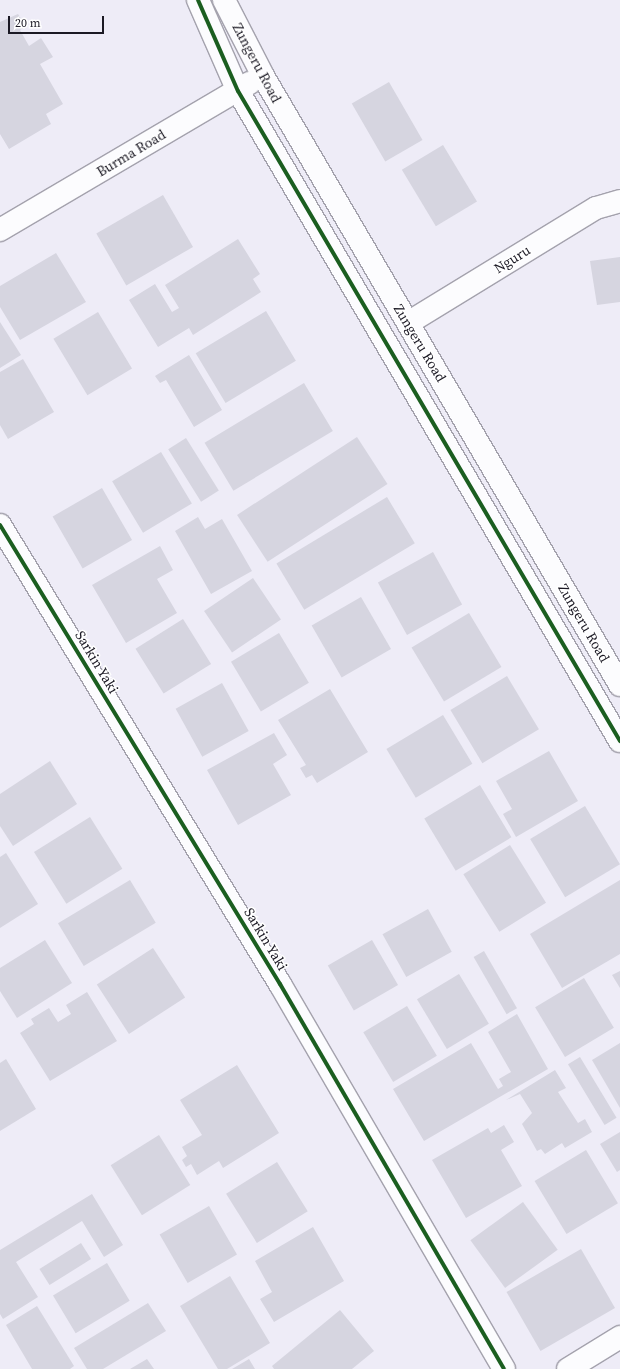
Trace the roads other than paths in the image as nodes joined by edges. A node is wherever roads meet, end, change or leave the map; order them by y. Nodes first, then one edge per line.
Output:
1 (198, 0) edge
2 (224, 0) edge
3 (263, 76) junction
4 (238, 90) junction
5 (620, 201) edge
6 (0, 230) edge
7 (408, 323) junction
8 (0, 525) edge
9 (620, 685) edge
10 (620, 741) edge
11 (620, 1338) edge
12 (504, 1369) edge
13 (568, 1369) edge

1 - 4 street
2 - 3 street, Zungeru Road
3 - 4 street, Burma Road
3 - 7 street, Zungeru Road
4 - 6 street, Burma Road
4 - 10 street
5 - 7 street, Nguru
7 - 9 street, Zungeru Road
8 - 12 street, Sarkin Yaki
11 - 13 street

